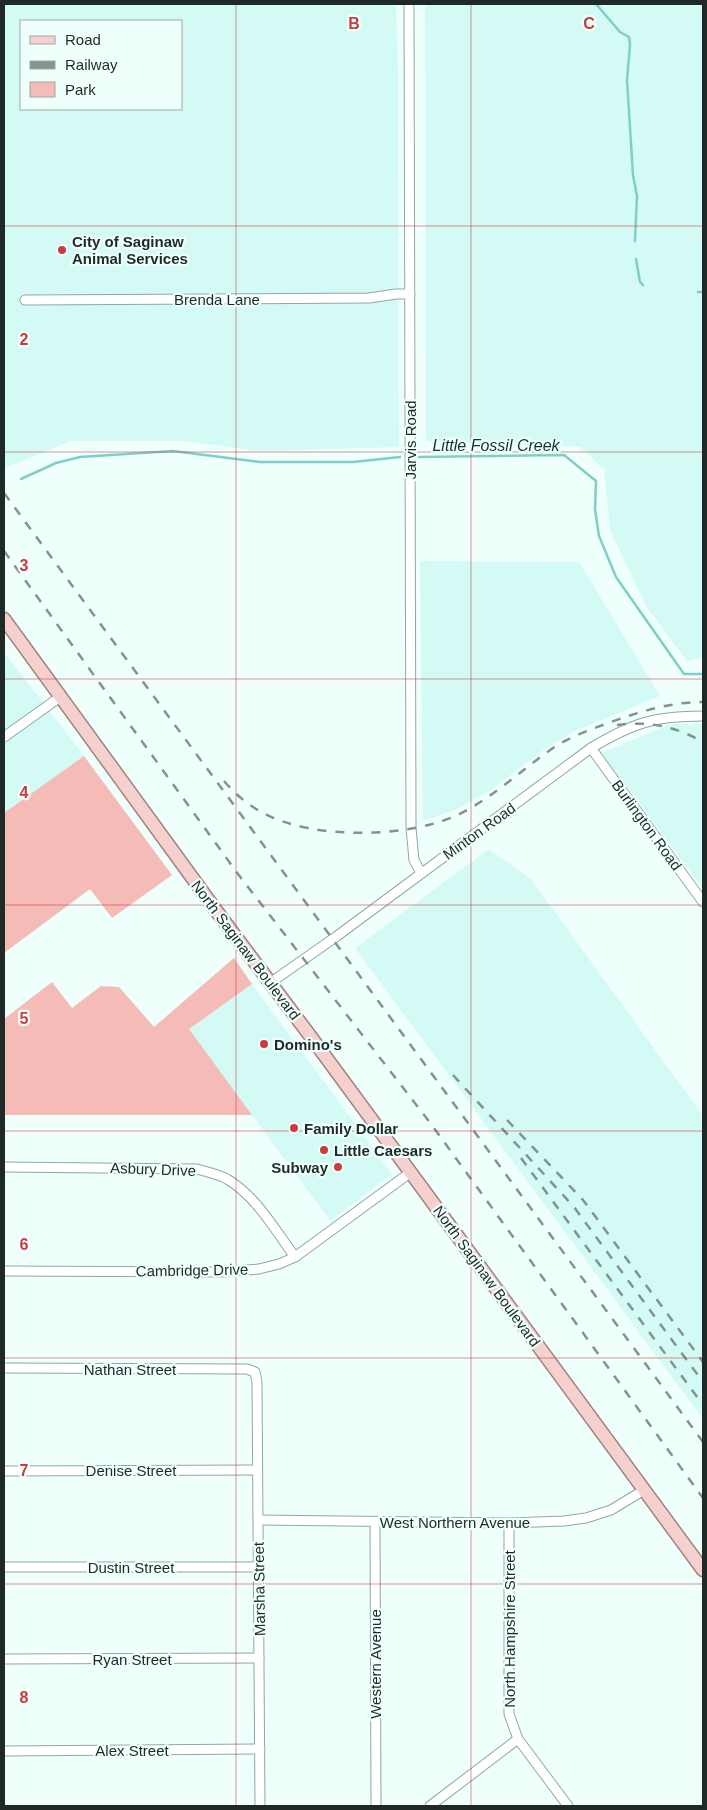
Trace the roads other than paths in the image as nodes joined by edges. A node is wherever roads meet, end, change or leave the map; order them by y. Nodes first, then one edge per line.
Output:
1 (409, 4) edge
2 (410, 294) junction
3 (25, 300) dead end
4 (4, 620) edge
5 (60, 697) junction
6 (703, 716) edge
7 (4, 737) edge
8 (592, 748) junction
9 (421, 873) junction
10 (703, 902) edge
11 (270, 983) junction
12 (4, 1167) edge
13 (411, 1172) junction
14 (295, 1257) junction
15 (4, 1271) edge
16 (4, 1368) edge
17 (255, 1372) joint
18 (257, 1470) junction
19 (4, 1471) edge
20 (644, 1490) junction
21 (258, 1520) junction
22 (375, 1522) junction
23 (509, 1522) junction
24 (4, 1567) edge
25 (258, 1567) junction
26 (703, 1570) edge
27 (260, 1658) junction
28 (4, 1659) edge
29 (518, 1739) junction
30 (260, 1749) junction
31 (4, 1751) edge
32 (260, 1806) edge
33 (376, 1806) edge
34 (430, 1806) edge
35 (568, 1806) edge

1 - 2 street, Jarvis Road
2 - 3 street, Brenda Lane
2 - 9 street, Jarvis Road
4 - 5 main road, North Saginaw Boulevard
5 - 7 street
5 - 11 main road, North Saginaw Boulevard
6 - 8 street, Minton Road
8 - 9 street, Minton Road
8 - 10 street, Burlington Road
9 - 11 street, Minton Road
11 - 13 main road, North Saginaw Boulevard
12 - 14 street, Asbury Drive
13 - 14 street, Cambridge Drive
13 - 20 main road, North Saginaw Boulevard
14 - 15 street, Cambridge Drive
16 - 17 street, Nathan Street
17 - 18 street, Marsha Street
18 - 19 street, Denise Street
18 - 21 street, Marsha Street
20 - 23 street, West Northern Avenue
20 - 26 main road, North Saginaw Boulevard
21 - 22 street, West Northern Avenue
21 - 25 street, Marsha Street
22 - 23 street, West Northern Avenue
22 - 33 street, Western Avenue
23 - 29 street, North Hampshire Street
24 - 25 street, Dustin Street
25 - 27 street, Marsha Street
27 - 28 street, Ryan Street
27 - 30 street, Marsha Street
29 - 34 street
29 - 35 street, North Hampshire Street
30 - 31 street, Alex Street
30 - 32 street, Marsha Street

